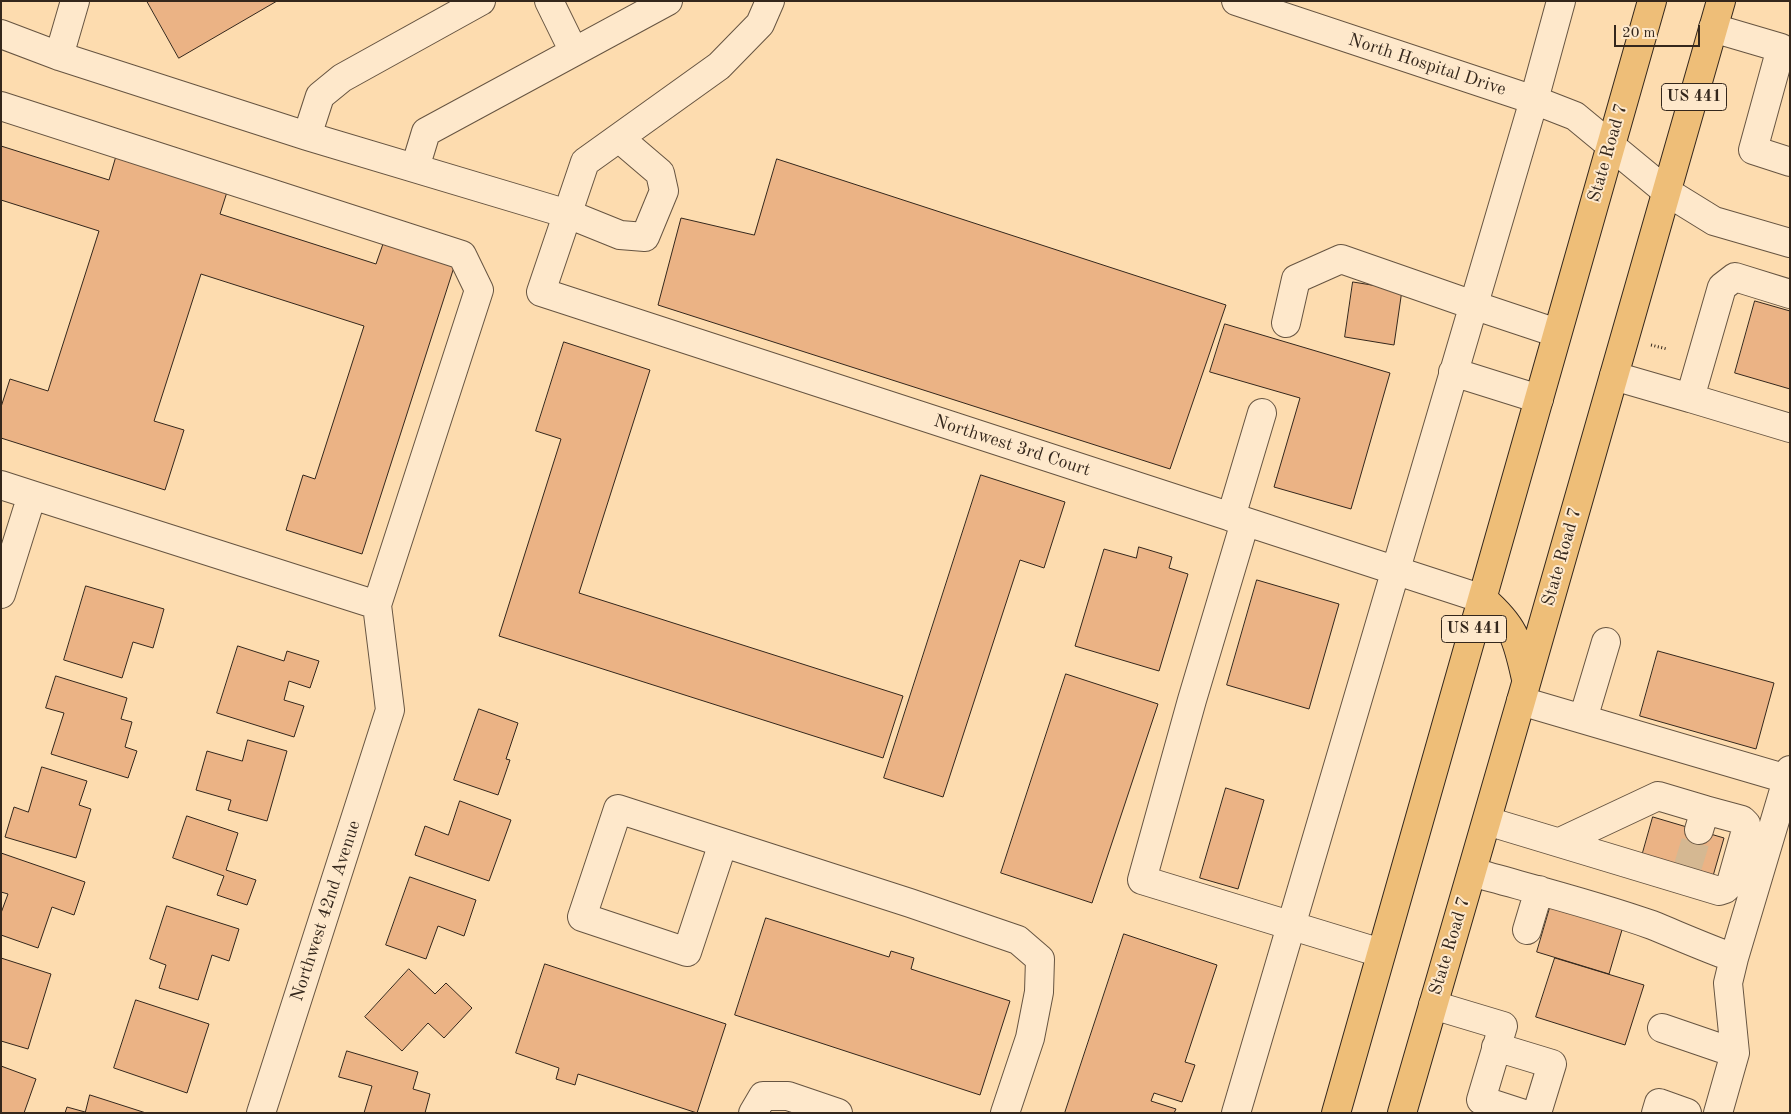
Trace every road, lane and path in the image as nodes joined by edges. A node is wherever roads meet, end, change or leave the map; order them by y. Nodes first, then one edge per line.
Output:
1 (75, 1) edge
2 (481, 1) edge
3 (549, 1) edge
4 (668, 1) edge
5 (770, 1) edge
6 (1236, 1) edge
7 (1561, 1) edge
8 (1652, 1) edge
9 (1721, 1) edge
10 (1713, 28) junction
11 (1, 34) edge
12 (574, 52) junction
13 (59, 56) junction
14 (1534, 100) junction
15 (1, 106) edge
16 (307, 136) junction
17 (618, 138) junction
18 (1611, 144) junction
19 (1790, 162) edge
20 (415, 168) junction
21 (1667, 192) junction
22 (568, 214) junction
23 (1790, 243) edge
24 (1790, 294) edge
25 (1473, 305) junction
26 (1286, 323) dead end
27 (1557, 333) junction
28 (1650, 345) dead end
29 (1667, 349) dead end
30 (1453, 372) junction
31 (1614, 376) junction
32 (1690, 398) junction
33 (1538, 399) junction
34 (1262, 413) dead end
35 (1790, 428) edge
36 (1, 486) edge
37 (32, 496) junction
38 (1238, 520) junction
39 (1394, 571) junction
40 (1, 594) edge
41 (1483, 599) junction
42 (377, 605) junction
43 (1606, 642) dead end
44 (1524, 692) junction
45 (1583, 719) junction
46 (1788, 775) edge
47 (1487, 821) junction
48 (1560, 842) junction
49 (723, 843) junction
50 (1472, 872) junction
51 (1539, 890) junction
52 (1291, 925) junction
53 (1527, 930) dead end
54 (1381, 953) junction
55 (1734, 958) junction
56 (1433, 1005) junction
57 (1662, 1028) dead end
58 (1496, 1047) junction
59 (1735, 1053) junction
60 (261, 1113) edge
61 (753, 1113) edge
62 (838, 1113) edge
63 (1005, 1113) edge
64 (1236, 1113) edge
65 (1336, 1113) edge
66 (1402, 1113) edge
67 (1521, 1113) edge
68 (1537, 1113) edge
69 (1656, 1113) edge
70 (1686, 1113) edge
71 (1718, 1113) edge

1 - 13 street
2 - 16 street
3 - 12 street
4 - 12 street
5 - 17 street
6 - 14 street, North Hospital Drive
7 - 14 street
8 - 18 main road, State Road 7 / US 441
9 - 10 main road, State Road 7 / US 441
10 - 19 street
10 - 21 main road, State Road 7 / US 441
11 - 13 street
12 - 20 street
13 - 16 street
14 - 18 street, North Hospital Drive
14 - 25 street
15 - 42 street
16 - 20 street
17 - 22 street
17 - 22 street
18 - 21 street, North Hospital Drive
18 - 27 main road, State Road 7 / US 441
20 - 22 street
21 - 23 street, North Hospital Drive
21 - 31 main road, State Road 7 / US 441
22 - 38 street, Northwest 3rd Court
24 - 32 street
25 - 26 street
25 - 27 street
25 - 30 street
27 - 33 main road, State Road 7 / US 441
28 - 29 path
30 - 33 street
30 - 39 street
31 - 32 street
31 - 44 main road, State Road 7 / US 441
32 - 35 street
33 - 41 main road, State Road 7 / US 441
34 - 38 street
36 - 37 street
37 - 40 street
37 - 42 street
38 - 39 street, Northwest 3rd Court
38 - 52 street
39 - 41 street, Northwest 3rd Court
39 - 52 street
41 - 44 main road
41 - 54 main road, State Road 7 / US 441
42 - 60 street, Northwest 42nd Avenue
43 - 45 street
44 - 45 street
44 - 47 main road, State Road 7 / US 441
45 - 46 street
46 - 55 street
47 - 48 street
47 - 50 main road, State Road 7 / US 441
48 - 48 street
49 - 49 street
49 - 63 street
50 - 51 street
50 - 56 main road, State Road 7 / US 441
51 - 53 street
51 - 55 street
52 - 54 street
52 - 64 street
54 - 65 main road, State Road 7 / US 441
55 - 59 street
56 - 58 street
56 - 66 main road, State Road 7 / US 441
57 - 59 street
58 - 67 street
58 - 68 street
59 - 71 street
61 - 62 street
69 - 70 street

